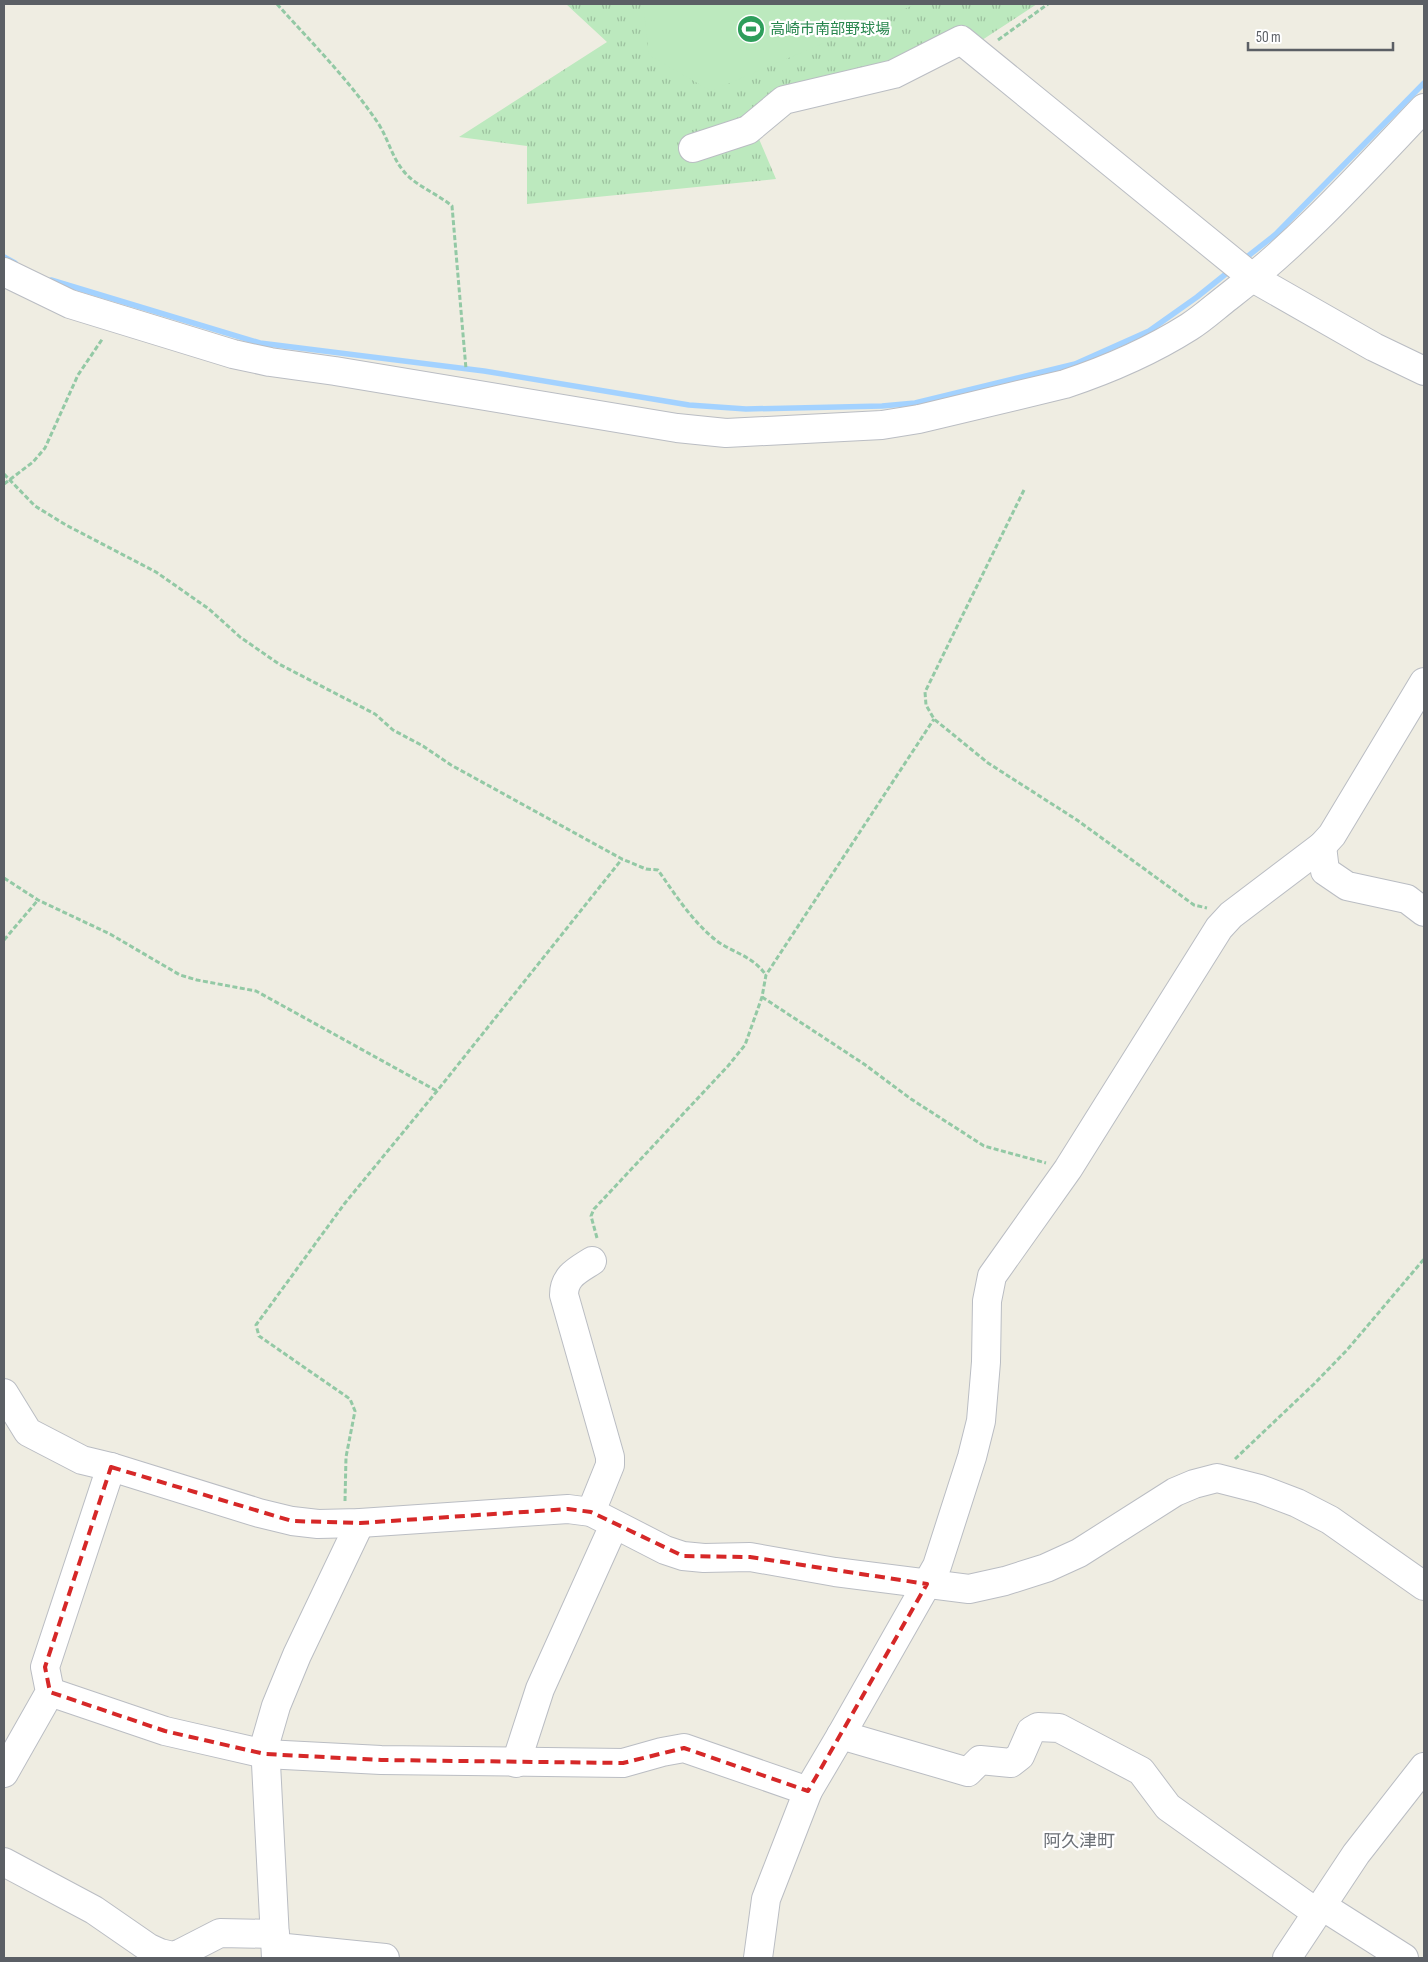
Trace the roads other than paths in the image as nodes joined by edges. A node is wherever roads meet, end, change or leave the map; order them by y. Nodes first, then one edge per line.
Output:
1 (1424, 108) edge
2 (692, 148) dead end
3 (4, 272) edge
4 (1253, 278) junction
5 (1424, 371) edge
6 (1424, 682) edge
7 (1322, 846) junction
8 (1424, 912) edge
9 (592, 1261) road end
10 (4, 1393) edge
11 (111, 1467) junction
12 (602, 1518) junction
13 (353, 1523) junction
14 (927, 1584) junction
15 (1424, 1586) edge
16 (50, 1692) junction
17 (841, 1735) junction
18 (265, 1754) junction
19 (516, 1763) junction
20 (1424, 1766) edge
21 (4, 1773) edge
22 (808, 1791) junction
23 (4, 1862) edge
24 (1320, 1909) junction
25 (276, 1946) edge
26 (385, 1958) edge
27 (758, 1958) edge
28 (1287, 1958) edge
29 (1404, 1958) edge

1 - 4 street
2 - 4 street
3 - 4 street
4 - 5 street
6 - 7 street
7 - 8 street
7 - 14 street
9 - 12 street
10 - 11 street
11 - 13 street
11 - 16 street
12 - 13 street
12 - 14 street
12 - 19 street
13 - 18 street
14 - 15 street
14 - 17 street
16 - 18 street
16 - 21 street
17 - 22 street
17 - 24 street
18 - 19 street
18 - 25 street
19 - 22 street
20 - 24 street
22 - 27 street
23 - 25 street
24 - 28 street
24 - 29 street
25 - 26 street

